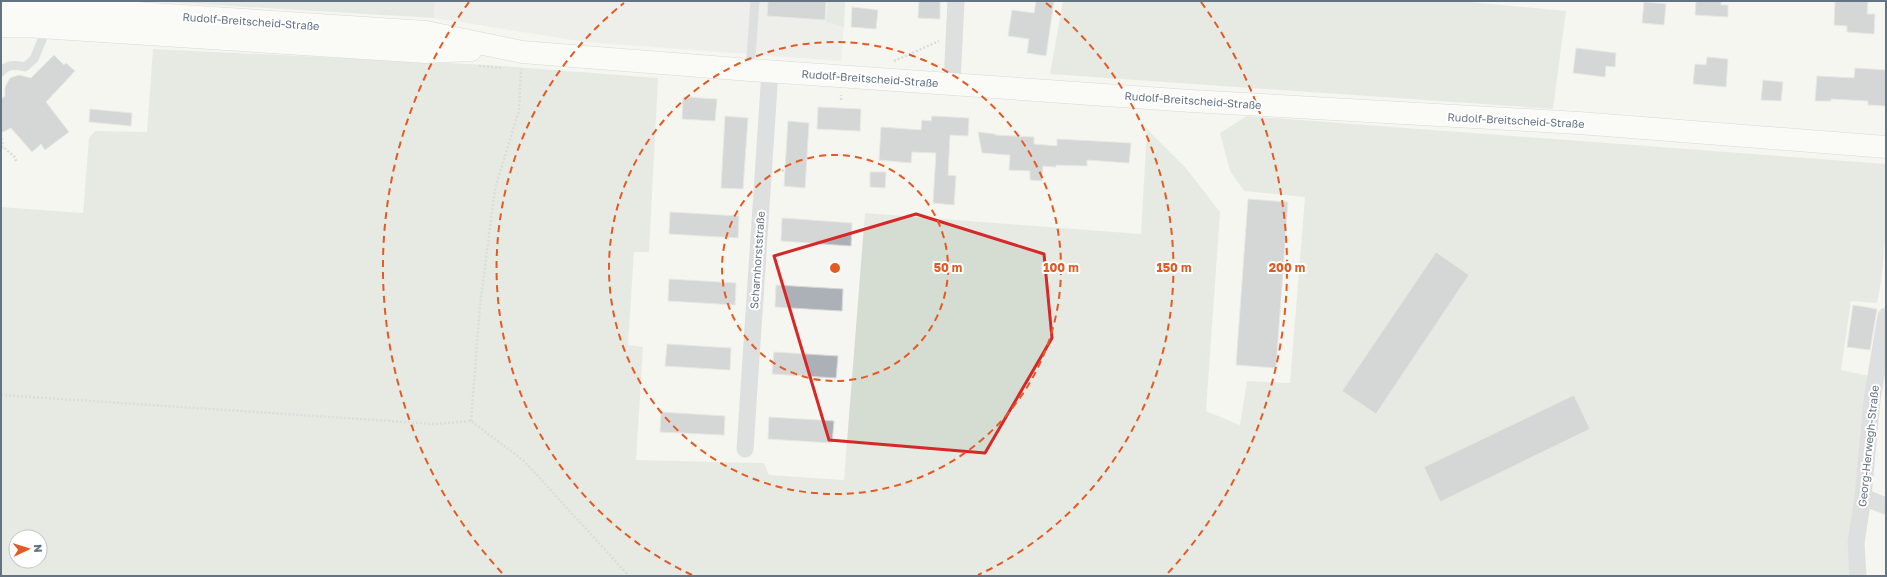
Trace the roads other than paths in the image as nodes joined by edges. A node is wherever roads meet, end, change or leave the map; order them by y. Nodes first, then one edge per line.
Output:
1 (755, 1) edge
2 (956, 1) edge
3 (1, 4) edge
4 (1, 26) edge
5 (48, 27) junction
6 (500, 49) junction
7 (760, 71) junction
8 (1, 72) edge
9 (952, 83) junction
10 (1886, 147) edge
11 (1886, 316) edge
12 (745, 449) dead end
13 (1863, 498) junction
14 (1886, 506) edge
15 (1858, 576) edge

1 - 7 lane
2 - 9 street
3 - 6 street, Rudolf-Breitscheid-Straße
4 - 5 street, Rudolf-Breitscheid-Straße
5 - 6 street, Rudolf-Breitscheid-Straße
5 - 8 lane
6 - 7 street, Rudolf-Breitscheid-Straße
7 - 9 street, Rudolf-Breitscheid-Straße
7 - 12 street, Scharnhorststraße
9 - 10 street, Rudolf-Breitscheid-Straße
11 - 13 street, Georg-Herwegh-Straße
13 - 14 street
13 - 15 street, Georg-Herwegh-Straße

